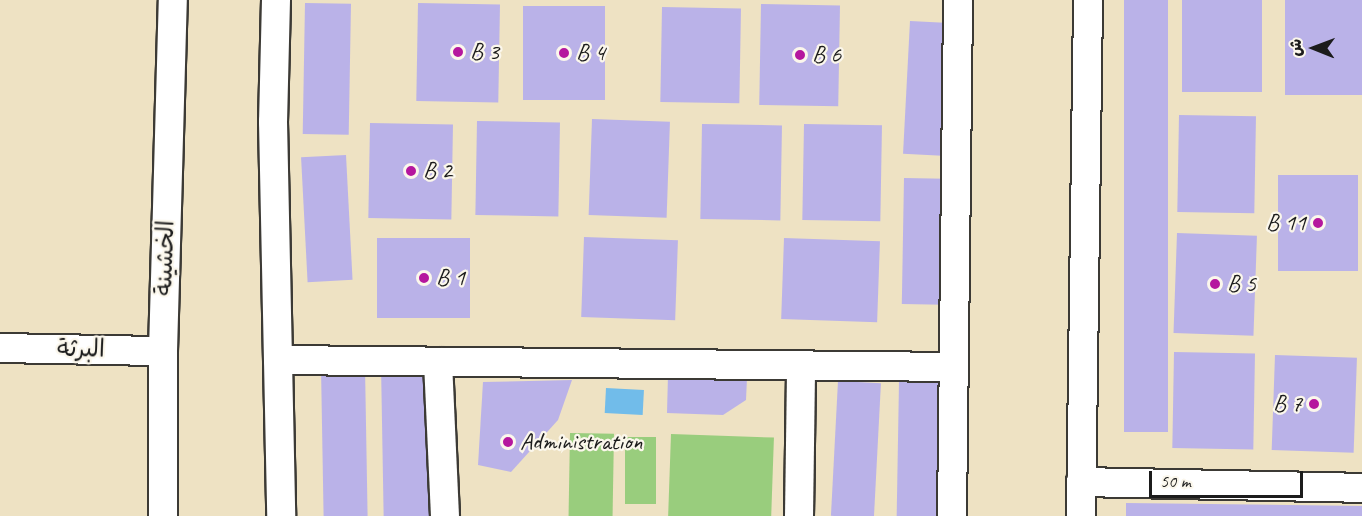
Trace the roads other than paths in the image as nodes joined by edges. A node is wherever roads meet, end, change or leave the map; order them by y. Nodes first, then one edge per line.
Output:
1 (173, 0) edge
2 (276, 0) edge
3 (958, 0) edge
4 (1088, 0) edge
5 (0, 348) edge
6 (163, 351) junction
7 (278, 360) junction
8 (438, 362) junction
9 (801, 366) junction
10 (953, 367) junction
11 (1081, 482) junction
12 (1362, 488) edge
13 (163, 516) edge
14 (281, 516) edge
15 (445, 516) edge
16 (799, 516) edge
17 (952, 516) edge
18 (1081, 516) edge

1 - 6 street, الخشينة
2 - 7 street
3 - 10 street
4 - 11 street
5 - 6 street, البرثة
6 - 13 street, الخشينة
7 - 8 street
7 - 14 street
8 - 9 street
8 - 15 street
9 - 10 street
9 - 16 street
10 - 17 street
11 - 12 street
11 - 18 street

